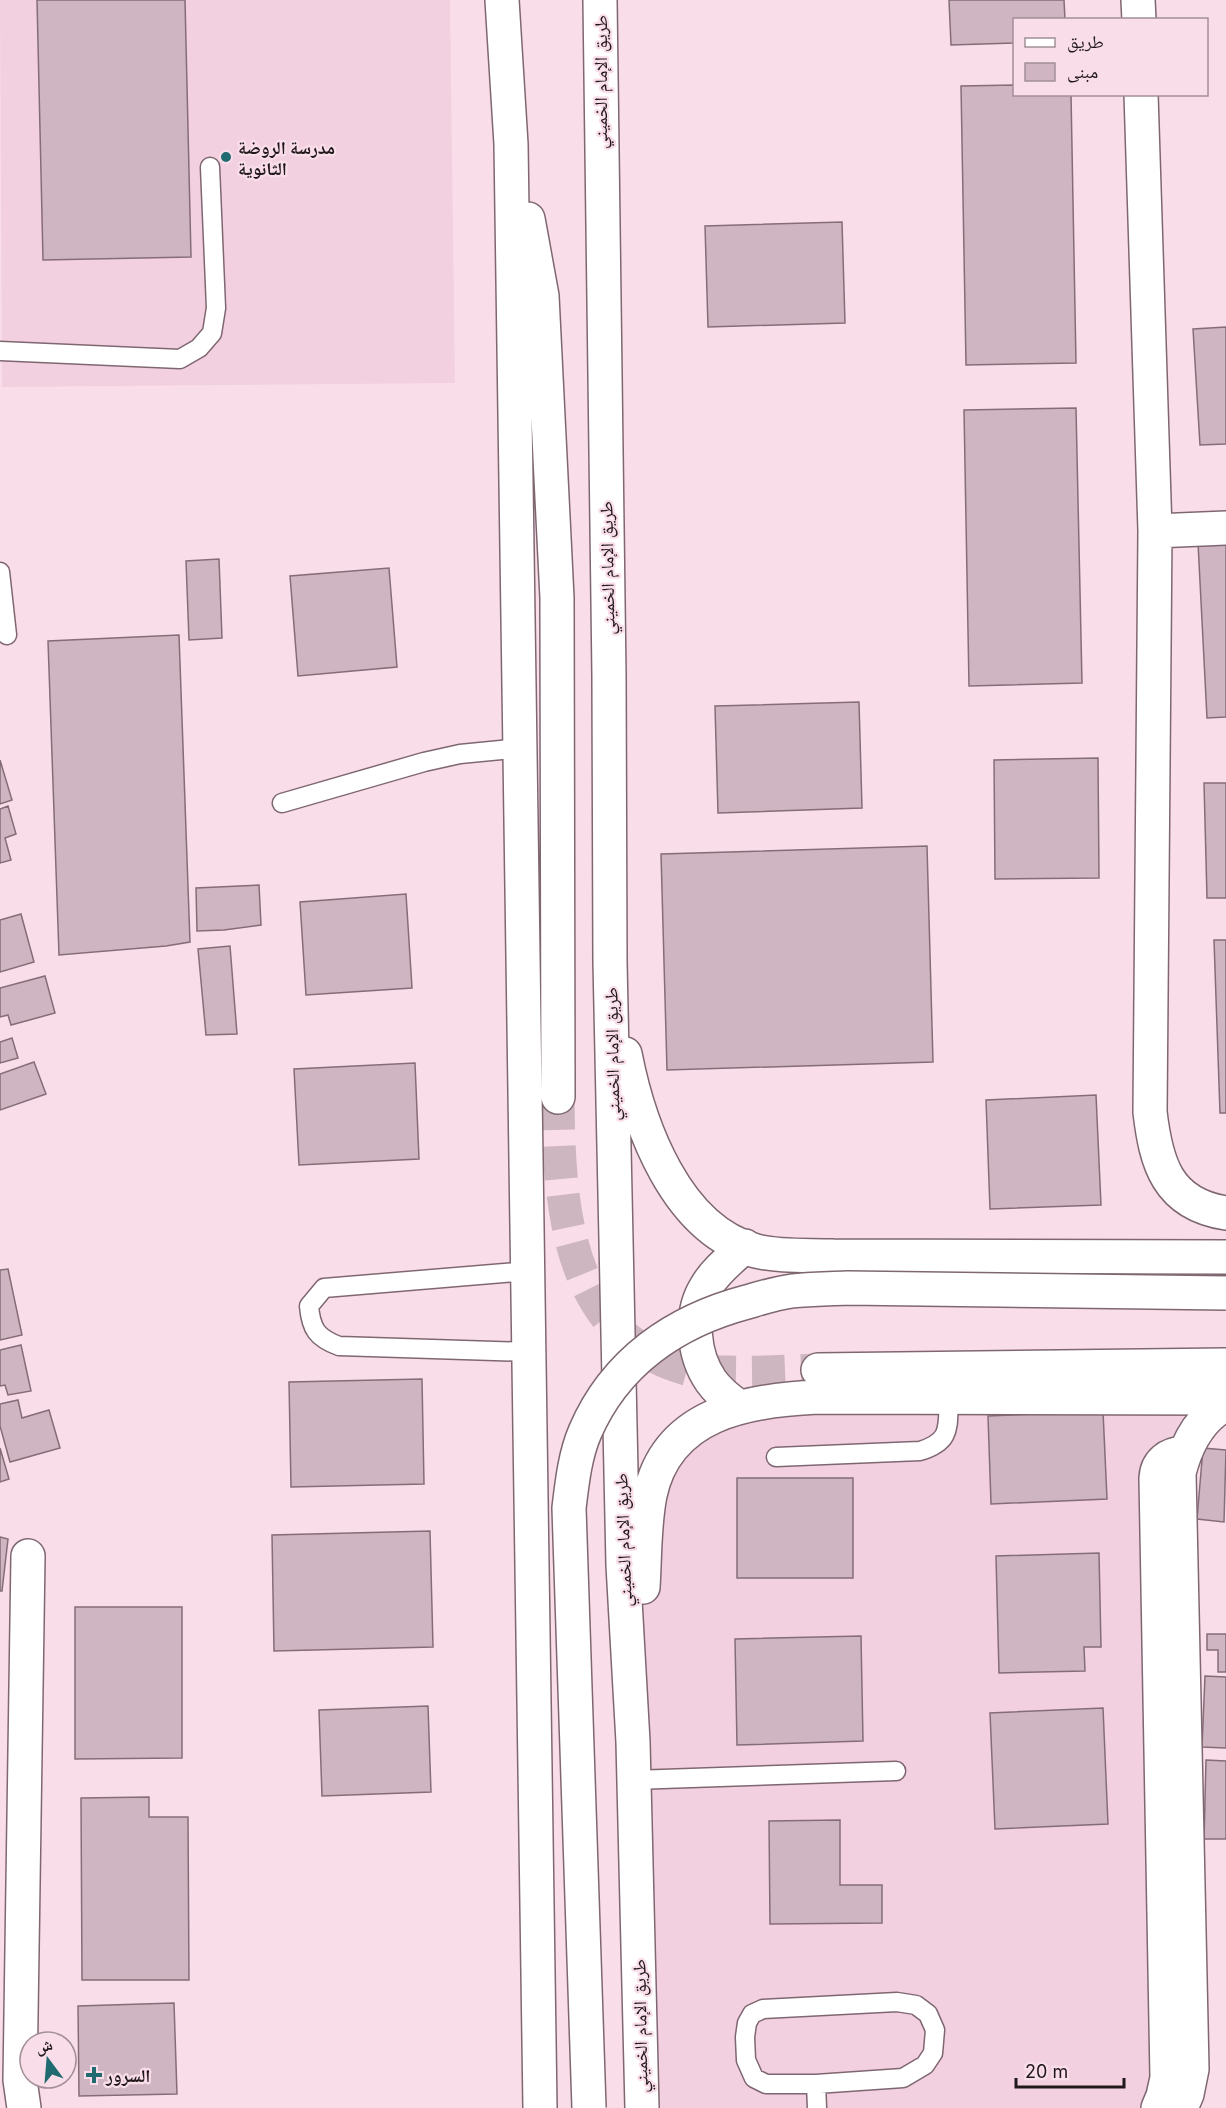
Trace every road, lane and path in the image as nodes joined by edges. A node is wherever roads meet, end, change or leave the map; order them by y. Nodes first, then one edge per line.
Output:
1 (502, 0) edge
2 (600, 0) edge
3 (1138, 0) edge
4 (1139, 18) edge
5 (1141, 96) edge
6 (511, 144) junction
7 (210, 167) dead end
8 (0, 351) edge
9 (1226, 528) edge
10 (1155, 531) junction
11 (0, 572) edge
12 (7, 635) dead end
13 (520, 748) junction
14 (282, 804) dead end
15 (610, 962) junction
16 (558, 1097) tunnel mouth
17 (1226, 1213) edge
18 (745, 1246) junction
19 (1217, 1255) edge
20 (528, 1271) junction
21 (1226, 1293) edge
22 (529, 1352) junction
23 (1226, 1365) edge
24 (818, 1370) tunnel mouth
25 (948, 1397) junction
26 (1226, 1398) edge
27 (1226, 1404) edge
28 (738, 1406) junction
29 (776, 1457) dead end
30 (28, 1556) dead end
31 (633, 1742) junction
32 (896, 1771) dead end
33 (633, 1780) junction
34 (1176, 1877) junction
35 (816, 2084) junction
36 (20, 2099) edge
37 (644, 2100) edge
38 (540, 2108) edge
39 (589, 2108) edge
40 (817, 2108) edge
41 (1158, 2108) edge
42 (1181, 2108) edge

1 - 6 main road
2 - 15 main road, طريق الإمام الخميني
3 - 4 main road
5 - 10 main road
6 - 13 main road
6 - 16 main road
7 - 8 lane
9 - 10 main road
10 - 17 main road
11 - 12 lane
13 - 14 lane
13 - 20 main road
15 - 18 main road
15 - 31 main road, طريق الإمام الخميني
18 - 19 main road
18 - 28 main road
20 - 22 main road
20 - 22 lane
21 - 39 main road, bridge
22 - 38 main road
23 - 24 main road
25 - 26 main road
25 - 28 main road
25 - 29 lane
27 - 34 main road
28 - 31 main road
30 - 36 main road
31 - 33 main road, طريق الإمام الخميني
32 - 33 lane
33 - 37 main road, طريق الإمام الخميني
34 - 41 main road
34 - 42 main road
35 - 35 lane
35 - 40 lane

